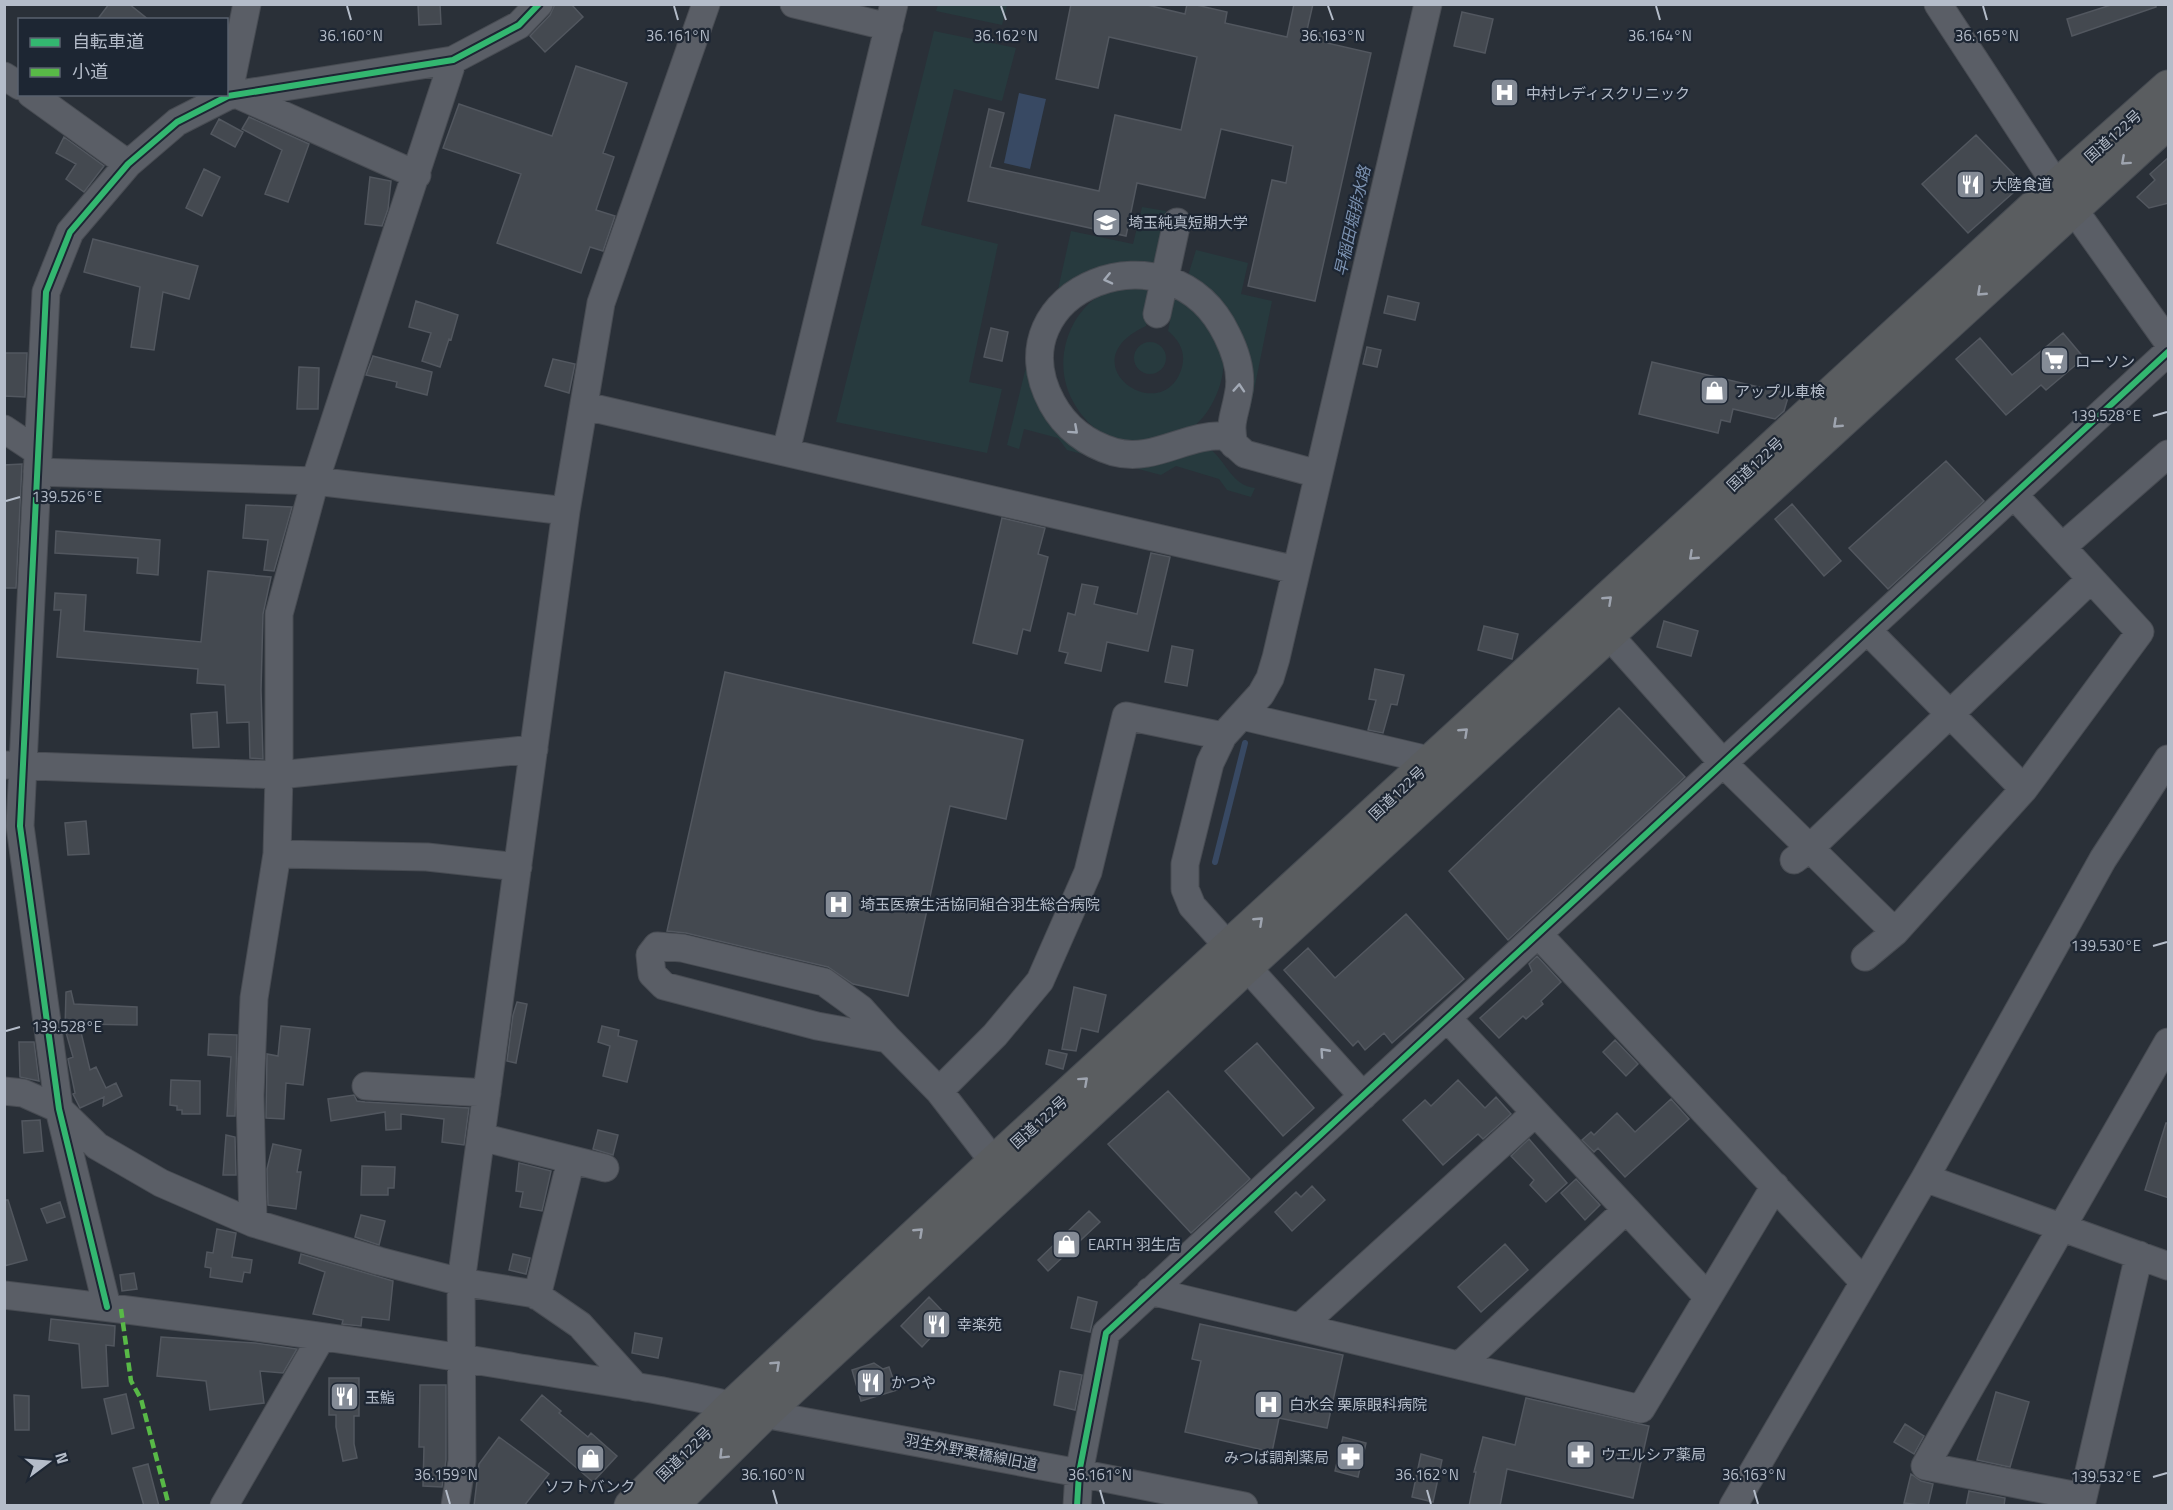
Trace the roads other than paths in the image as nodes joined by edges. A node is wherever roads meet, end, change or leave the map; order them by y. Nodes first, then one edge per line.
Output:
1 (247, 4) edge
2 (538, 4) edge
3 (706, 4) edge
4 (794, 4) edge
5 (1428, 4) edge
6 (1938, 4) edge
7 (891, 16) edge
8 (453, 60) junction
9 (4, 76) edge
10 (18, 85) edge
11 (2169, 87) edge
12 (232, 95) junction
13 (34, 96) edge
14 (2169, 122) edge
15 (128, 164) junction
16 (417, 174) junction
17 (2065, 197) junction
18 (1177, 222) dead end
19 (1166, 279) junction
20 (1157, 314) dead end
21 (2169, 342) edge
22 (2169, 352) edge
23 (585, 406) junction
24 (4, 429) edge
25 (1234, 445) junction
26 (786, 451) junction
27 (2169, 454) edge
28 (37, 461) junction
29 (1318, 474) junction
30 (315, 481) junction
31 (2014, 495) junction
32 (566, 511) junction
33 (2062, 547) junction
34 (1296, 570) junction
35 (2091, 579) junction
36 (1868, 630) junction
37 (1608, 634) junction
38 (1951, 714) junction
39 (1242, 716) junction
40 (1222, 736) junction
41 (534, 749) junction
42 (2169, 759) edge
43 (1433, 761) junction
44 (1723, 763) junction
45 (14, 765) edge
46 (279, 775) junction
47 (2024, 789) junction
48 (277, 854) junction
49 (1802, 854) junction
50 (518, 867) junction
51 (1895, 932) junction
52 (1538, 934) junction
53 (1865, 957) dead end
54 (1238, 958) junction
55 (1447, 1018) junction
56 (888, 1039) junction
57 (2169, 1042) edge
58 (366, 1086) dead end
59 (4, 1090) edge
60 (939, 1091) junction
61 (487, 1093) junction
62 (1363, 1096) junction
63 (58, 1108) junction
64 (1535, 1113) junction
65 (480, 1137) junction
66 (571, 1160) junction
67 (994, 1162) junction
68 (605, 1168) dead end
69 (1925, 1178) junction
70 (1775, 1186) junction
71 (1626, 1210) junction
72 (252, 1223) junction
73 (2062, 1227) junction
74 (2139, 1255) junction
75 (2169, 1266) edge
76 (461, 1282) junction
77 (1863, 1282) junction
78 (1150, 1291) junction
79 (4, 1295) edge
80 (537, 1296) junction
81 (1708, 1297) junction
82 (107, 1307) junction
83 (1300, 1327) junction
84 (321, 1338) junction
85 (460, 1358) junction
86 (1460, 1365) junction
87 (636, 1387) junction
88 (733, 1405) junction
89 (764, 1414) junction
90 (1079, 1473) junction
91 (2082, 1502) edge
92 (224, 1506) edge
93 (455, 1506) edge
94 (630, 1506) edge
95 (671, 1506) edge
96 (1077, 1506) edge
97 (1244, 1506) edge
98 (1733, 1506) edge

1 - 12 street
2 - 8 street
3 - 23 street
4 - 7 street
5 - 29 street
6 - 17 street
7 - 26 street
8 - 12 street
8 - 16 street
9 - 10 street
11 - 17 highway, 国道122号
12 - 15 street
12 - 16 street
13 - 15 street
14 -> 17 highway, 国道122号
15 - 28 street
16 - 30 street
17 - 21 street
17 -> 37 highway, 国道122号
43 -> 17 highway, 国道122号
18 - 19 street
19 - 20 street
25 -> 19 street
19 -> 25 street
22 - 31 street
23 - 26 street
23 - 32 street
24 - 28 street
25 - 29 street
26 - 34 street
27 - 33 street
28 - 30 street
28 - 45 street
29 - 34 street
30 - 32 street
30 - 46 street
31 - 33 street
31 - 36 street
32 - 41 street
33 - 35 street
34 - 39 street
35 - 38 street
35 - 47 street
36 - 38 street
36 - 44 street
37 - 44 street
37 - 54 highway, 国道122号
38 - 47 street
38 - 49 street
39 - 40 street
39 - 43 street
40 - 54 street
40 - 60 street
41 - 46 street
41 - 50 street
42 - 69 street
54 -> 43 highway, 国道122号
44 - 49 street
44 - 52 street
45 - 46 street
45 - 63 street
46 - 48 street
47 - 51 street
48 - 50 street
48 - 72 street
49 - 51 street
50 - 61 street
51 - 53 street
52 - 55 street
52 - 70 street
62 -> 54 street
67 -> 54 highway, 国道122号
54 - 89 highway, 国道122号
55 - 62 street
55 - 64 street
56 - 56 street
56 - 60 street
57 - 73 street
58 - 61 street
59 - 63 street
60 - 67 street
61 - 65 street
62 - 78 street
63 - 72 street
63 - 82 street
64 - 71 street
64 - 83 street
65 - 66 street
65 - 76 street
66 - 68 street
66 - 80 street
88 -> 67 highway, 国道122号
69 - 73 street
69 - 77 street
70 - 77 street
70 - 81 street
71 - 81 street
71 - 86 street
72 - 76 street
73 - 74 street
73 - 91 street
74 - 75 street
74 - 91 street
76 - 80 street
76 - 85 street
77 - 98 street
78 - 83 street
78 - 90 street
79 - 82 street, 羽生外野栗橋線旧道
80 - 87 street
81 - 86 street
82 - 84 street, 羽生外野栗橋線旧道
83 - 86 street
84 - 85 street, 羽生外野栗橋線旧道
84 - 92 street
85 - 87 street, 羽生外野栗橋線旧道
85 - 93 street
87 - 88 street, 羽生外野栗橋線旧道
88 - 89 street, 羽生外野栗橋線旧道
88 - 94 highway, 国道122号
89 - 90 street, 羽生外野栗橋線旧道
89 -> 95 highway, 国道122号
90 - 96 street
90 - 97 street, 羽生外野栗橋線旧道

